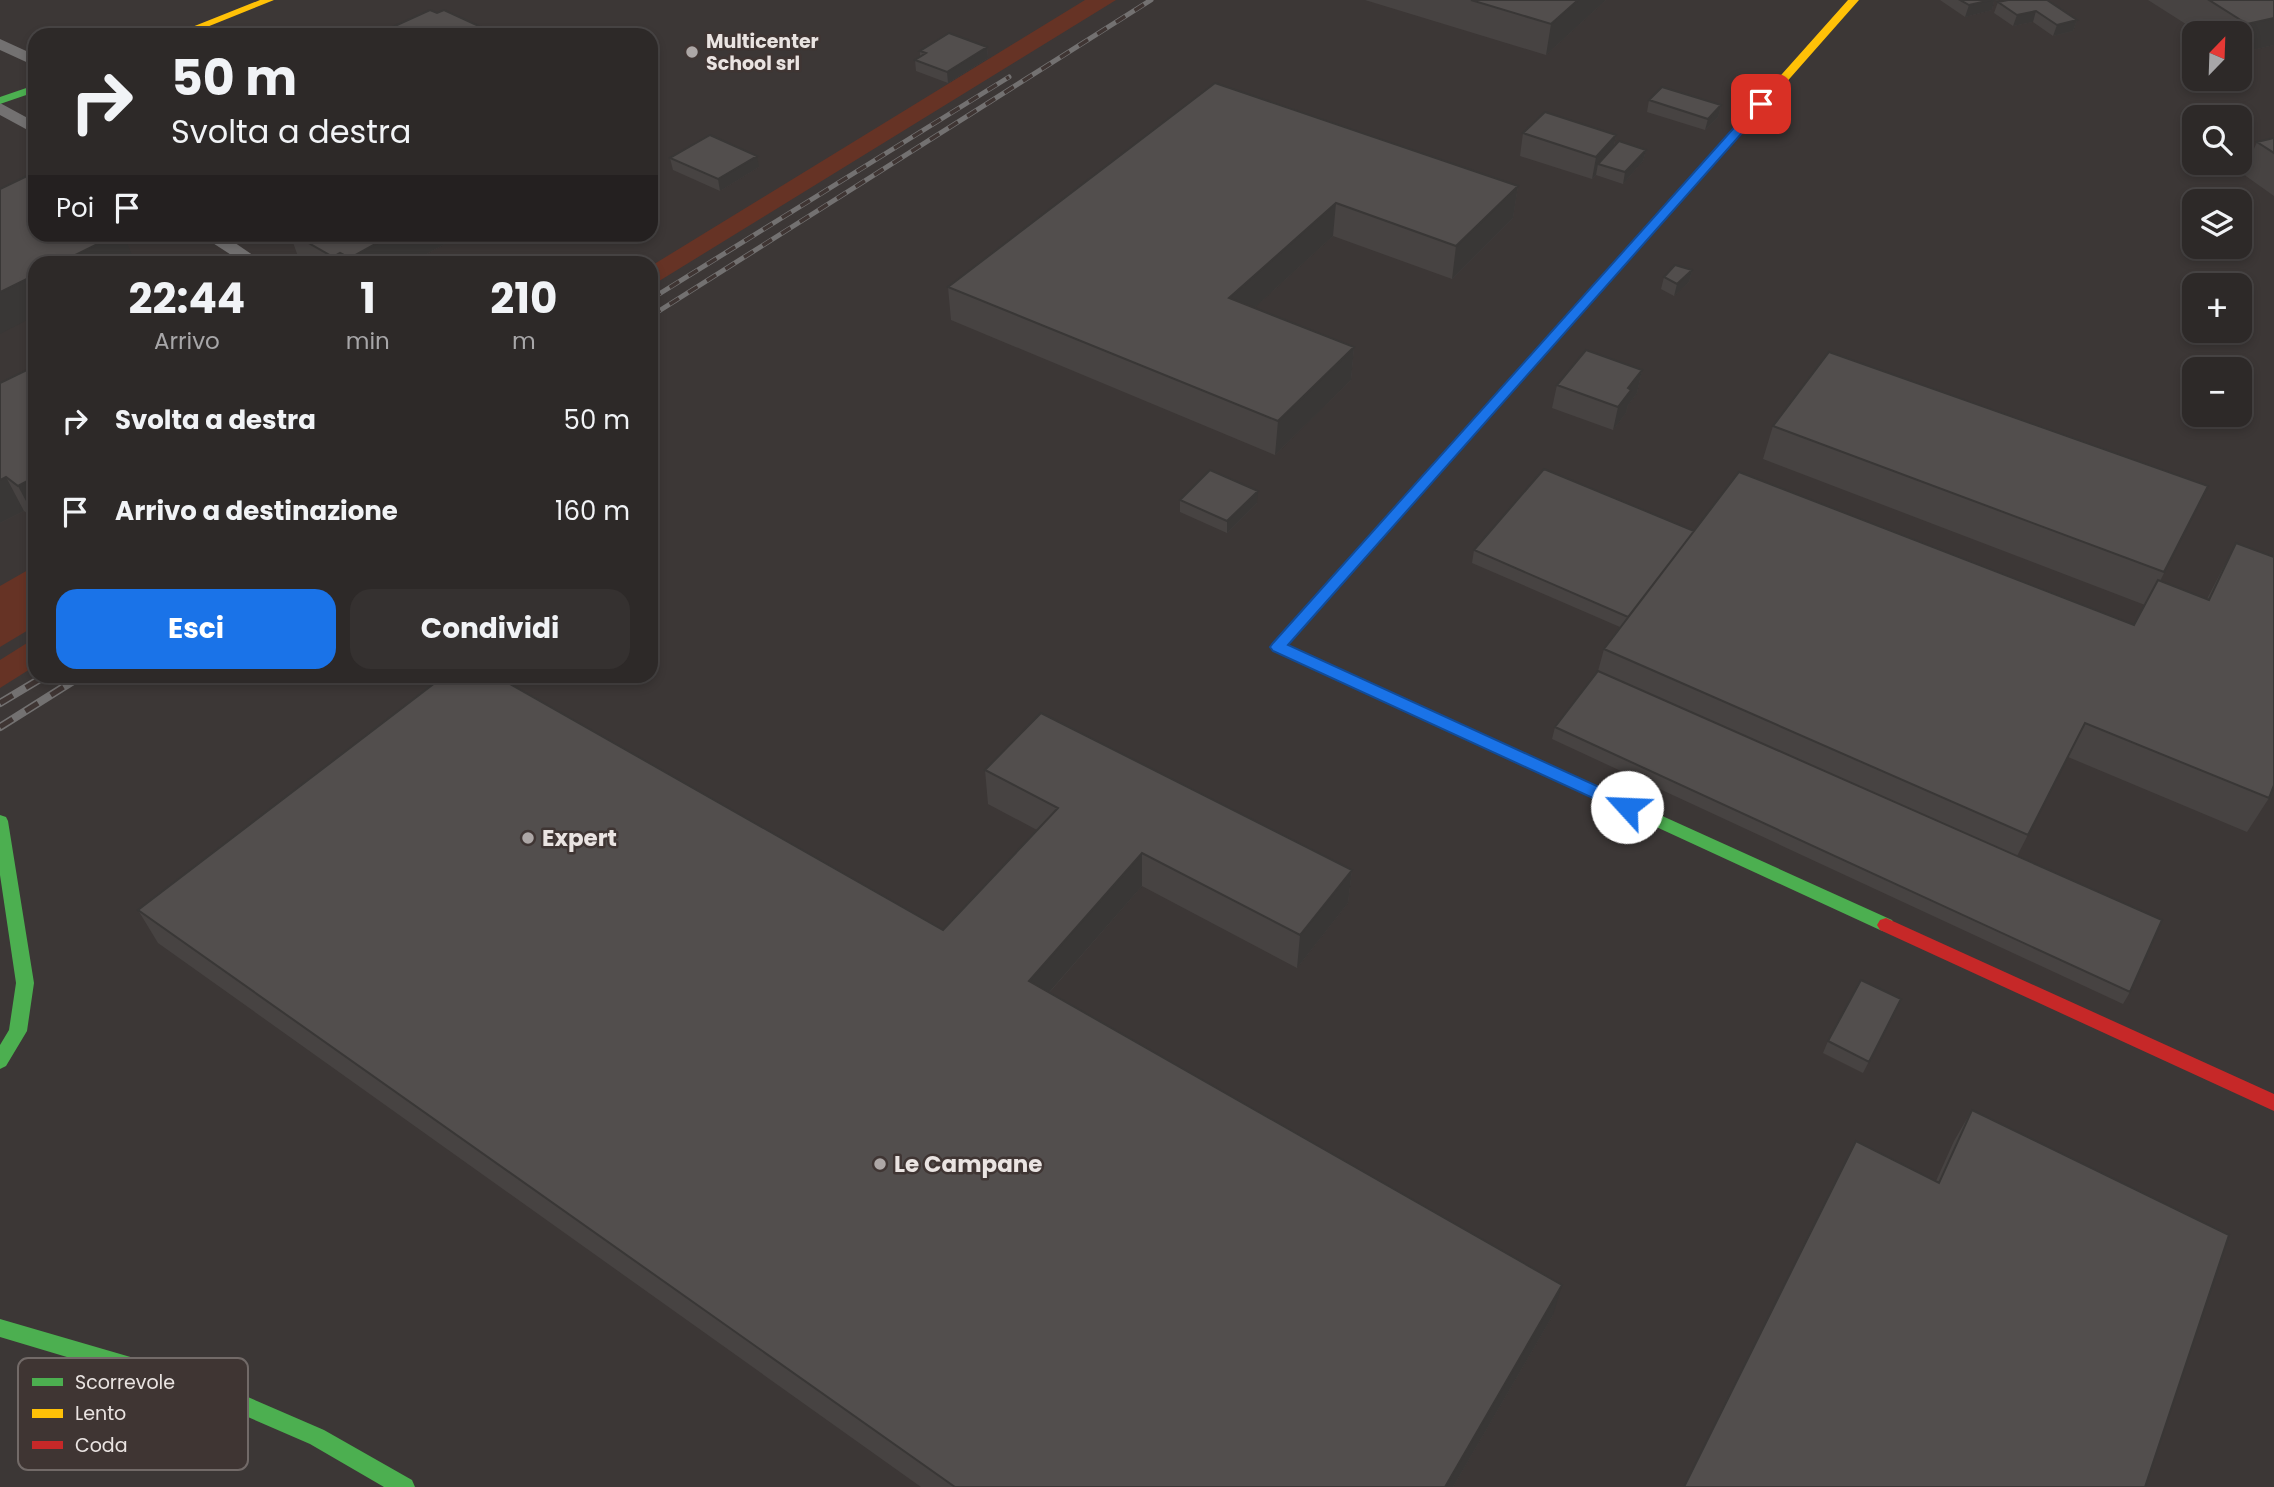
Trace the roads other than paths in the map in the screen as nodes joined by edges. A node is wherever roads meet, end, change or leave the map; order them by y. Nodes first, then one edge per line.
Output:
1 (270, 0) edge
2 (1854, 0) edge
3 (196, 28) edge
4 (0, 44) edge
5 (28, 58) edge
6 (28, 91) edge
7 (0, 101) edge
8 (0, 108) edge
9 (28, 125) edge
10 (221, 242) edge
11 (244, 256) edge
12 (0, 821) edge
13 (0, 1061) edge
14 (2274, 1103) edge
15 (0, 1328) edge
16 (101, 1358) edge
17 (248, 1407) edge
18 (404, 1487) edge

1 - 3 street
2 - 14 street
4 - 5 lane
6 - 7 street
8 - 9 lane
10 - 11 lane
12 - 13 street
15 - 16 street
17 - 18 street

